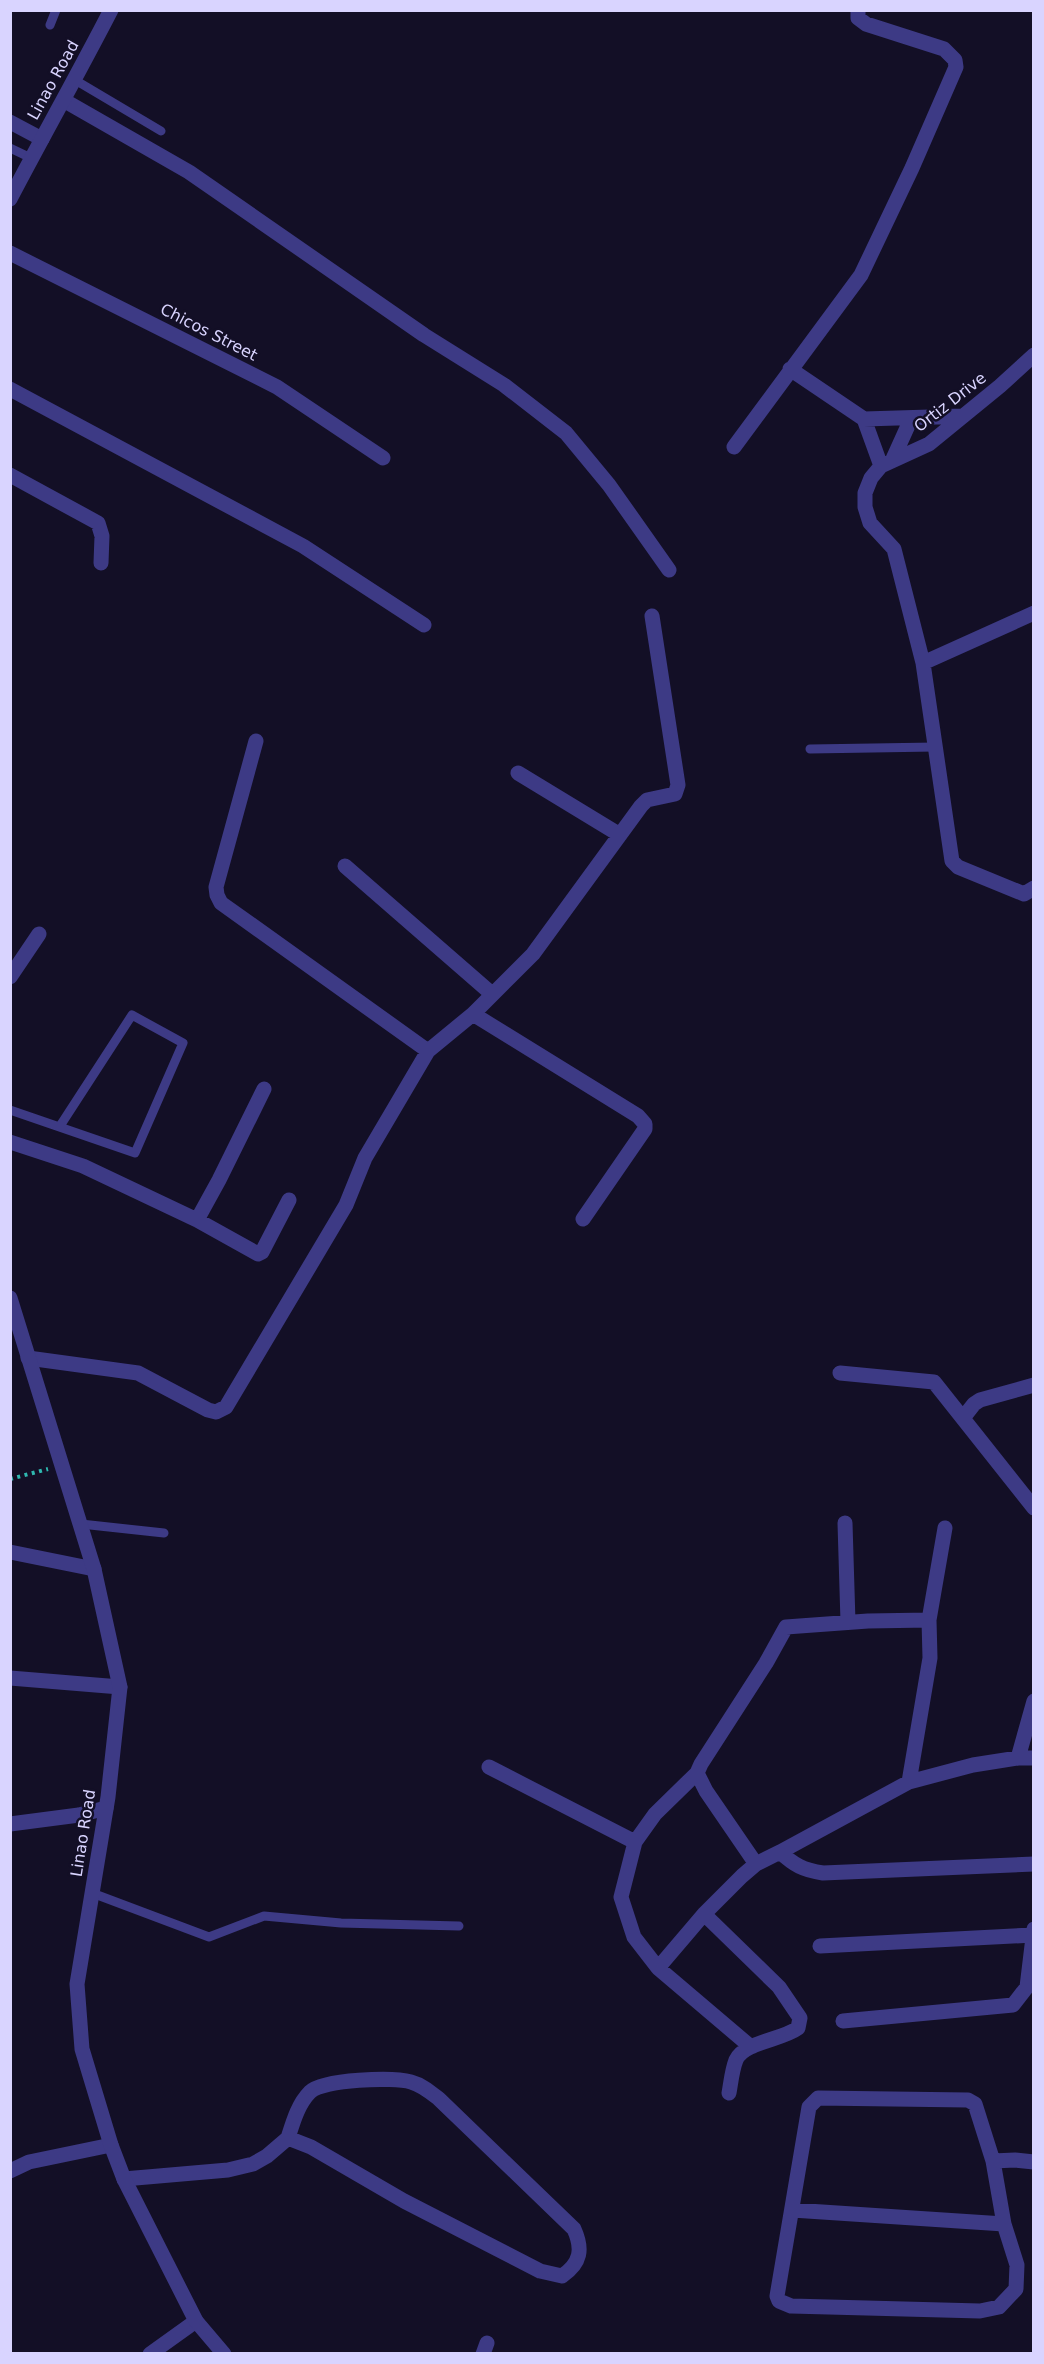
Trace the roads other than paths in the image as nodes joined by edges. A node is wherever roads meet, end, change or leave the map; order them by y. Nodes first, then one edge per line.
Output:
1 (56, 10) edge
2 (111, 10) edge
3 (858, 10) edge
4 (51, 25) dead end
5 (75, 80) junction
6 (65, 101) junction
7 (10, 122) edge
8 (161, 131) dead end
9 (42, 139) junction
10 (10, 148) edge
11 (32, 158) junction
12 (10, 199) edge
13 (10, 253) edge
14 (1034, 354) edge
15 (790, 369) junction
16 (10, 389) edge
17 (963, 416) junction
18 (864, 419) junction
19 (911, 419) junction
20 (734, 447) dead end
21 (383, 458) dead end
22 (886, 463) junction
23 (10, 475) edge
24 (102, 563) dead end
25 (669, 570) dead end
26 (1034, 613) edge
27 (652, 616) dead end
28 (424, 626) dead end
29 (923, 663) junction
30 (256, 741) dead end
31 (935, 747) junction
32 (810, 748) dead end
33 (518, 773) dead end
34 (620, 835) junction
35 (345, 866) dead end
36 (1034, 888) edge
37 (39, 934) dead end
38 (10, 977) edge
39 (492, 994) junction
40 (473, 1014) junction
41 (428, 1051) junction
42 (264, 1089) dead end
43 (10, 1110) edge
44 (60, 1126) junction
45 (10, 1142) edge
46 (289, 1200) dead end
47 (583, 1219) dead end
48 (197, 1220) junction
49 (10, 1298) edge
50 (28, 1358) junction
51 (840, 1373) dead end
52 (1034, 1386) edge
53 (963, 1418) junction
54 (1034, 1508) edge
55 (845, 1522) dead end
56 (81, 1524) junction
57 (945, 1528) dead end
58 (164, 1533) dead end
59 (10, 1552) edge
60 (94, 1569) junction
61 (929, 1620) junction
62 (848, 1622) junction
63 (10, 1678) edge
64 (120, 1687) junction
65 (1034, 1701) edge
66 (1026, 1758) edge
67 (489, 1767) dead end
68 (697, 1773) junction
69 (909, 1782) junction
70 (106, 1808) junction
71 (10, 1824) edge
72 (635, 1842) junction
73 (780, 1852) junction
74 (756, 1864) junction
75 (1034, 1864) edge
76 (92, 1893) junction
77 (704, 1914) junction
78 (459, 1926) dead end
79 (1034, 1929) edge
80 (1033, 1935) edge
81 (820, 1946) dead end
82 (658, 1968) junction
83 (843, 2021) dead end
84 (751, 2047) junction
85 (729, 2092) dead end
86 (288, 2138) junction
87 (111, 2145) junction
88 (993, 2161) junction
89 (1034, 2162) edge
90 (10, 2171) edge
91 (124, 2179) junction
92 (792, 2210) junction
93 (1004, 2224) junction
94 (196, 2321) junction
95 (150, 2354) edge
96 (224, 2354) edge

1 - 4 lane
2 - 5 street, Linao Road
3 - 15 street
5 - 6 street, Linao Road
5 - 8 lane
6 - 9 street, Linao Road
6 - 25 street
7 - 9 street
9 - 11 street, Linao Road
10 - 11 lane
11 - 12 street, Linao Road
13 - 21 street, Chicos Street
14 - 17 street, Ortiz Drive
15 - 18 street
15 - 20 street
16 - 28 street
17 - 19 street
17 - 22 street, Ortiz Drive
18 - 19 street
18 - 22 street
19 - 22 street
22 - 29 street
23 - 24 street
26 - 29 street
27 - 34 street
29 - 31 street
30 - 41 street
31 - 32 lane
31 - 36 street
33 - 34 street
34 - 39 street
35 - 39 street
37 - 38 street
39 - 40 street
40 - 41 street
40 - 47 street
41 - 50 street
42 - 48 street
43 - 44 lane
44 - 44 lane
45 - 48 street
46 - 48 street
49 - 50 street, Linao Road
50 - 56 street, Linao Road
51 - 53 street
52 - 53 street
53 - 54 street
55 - 62 street
56 - 58 lane
56 - 60 street, Linao Road
57 - 61 street
59 - 60 street
60 - 64 street, Linao Road
61 - 62 street
61 - 69 street
62 - 68 street
63 - 64 street
64 - 70 street, Linao Road
65 - 66 street
66 - 69 street
67 - 72 street
68 - 72 street
68 - 74 street
69 - 73 street
70 - 71 street
70 - 76 street, Linao Road
72 - 82 street
73 - 74 street
73 - 75 street
74 - 77 street
76 - 78 lane
76 - 87 street, Linao Road
77 - 82 street
77 - 84 street
79 - 80 street
80 - 81 street
80 - 83 street
82 - 84 street
84 - 85 street
86 - 86 street
86 - 91 street
87 - 90 street
87 - 91 street, Linao Road
88 - 89 street
88 - 92 street
88 - 93 street
91 - 94 street, Linao Road
92 - 93 street
92 - 93 street
94 - 95 street
94 - 96 street, Linao Road

